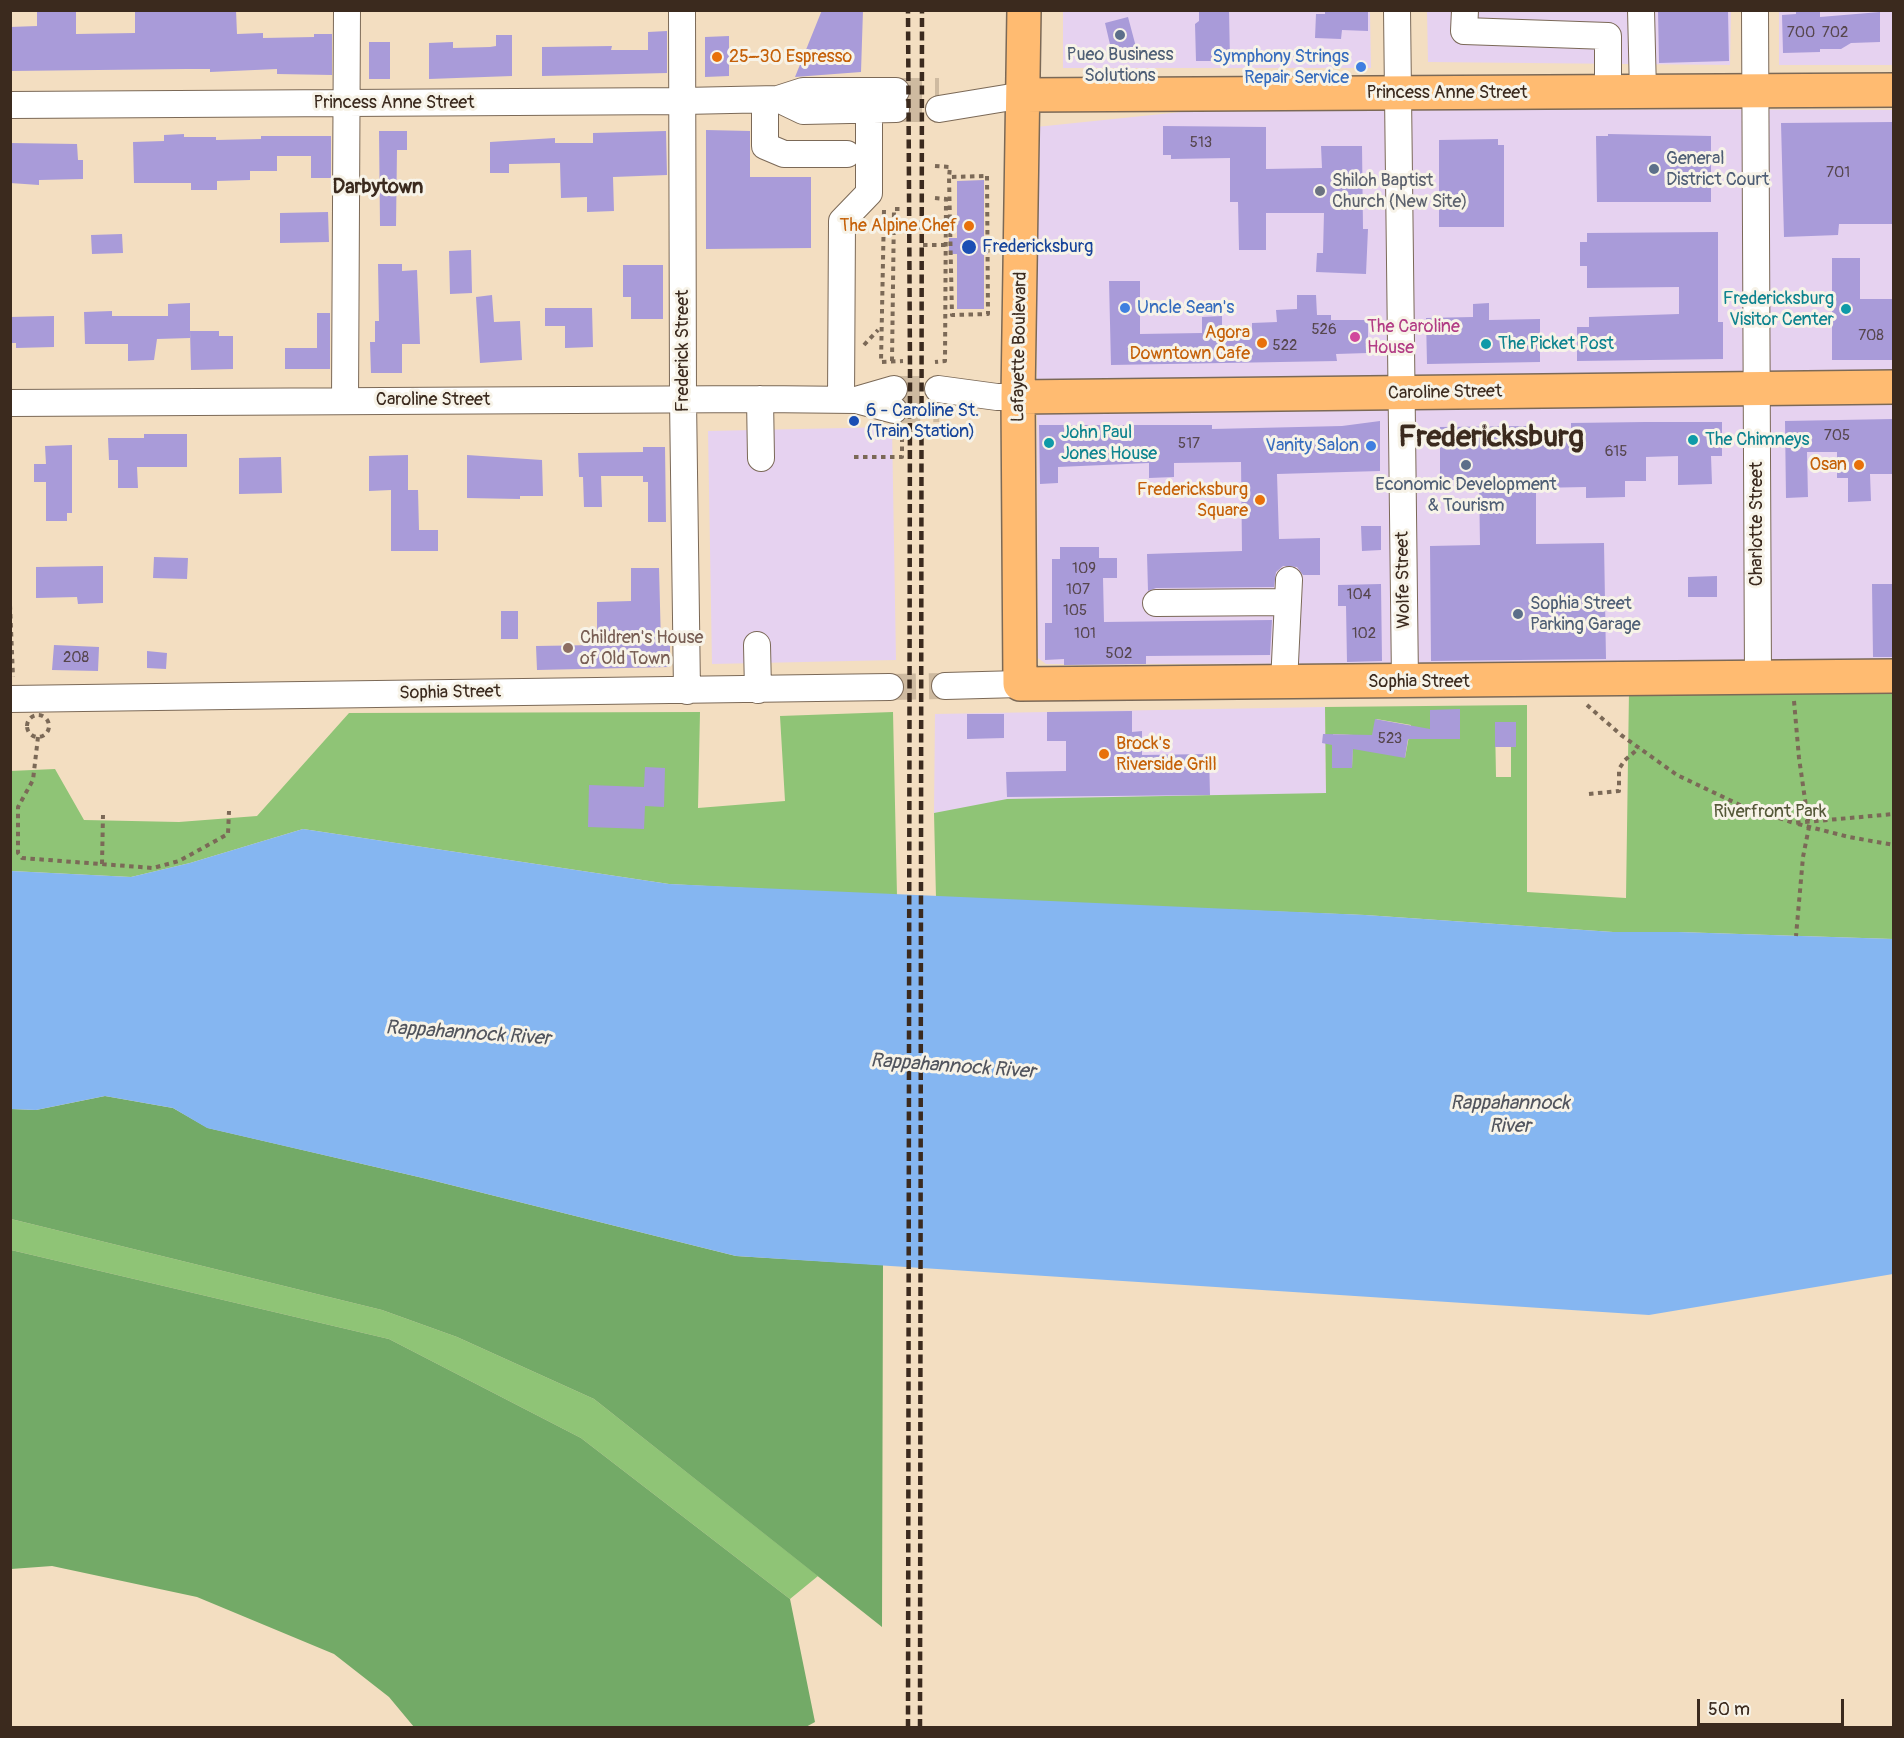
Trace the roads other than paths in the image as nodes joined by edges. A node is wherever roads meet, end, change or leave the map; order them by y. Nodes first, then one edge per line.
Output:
1 (347, 10) edge
2 (682, 10) edge
3 (1024, 10) edge
4 (1397, 10) edge
5 (1465, 10) edge
6 (1641, 10) edge
7 (1755, 10) edge
8 (1893, 90) edge
9 (1755, 91) junction
10 (1608, 92) junction
11 (1643, 92) junction
12 (1398, 94) junction
13 (1012, 96) junction
14 (772, 99) junction
15 (939, 100) tunnel mouth
16 (683, 101) junction
17 (348, 103) junction
18 (10, 105) edge
19 (869, 110) junction
20 (847, 153) dead end
21 (1893, 387) edge
22 (1756, 389) junction
23 (1401, 393) junction
24 (1008, 397) junction
25 (683, 399) junction
26 (760, 399) junction
27 (939, 399) tunnel mouth
28 (849, 400) junction
29 (345, 401) junction
30 (10, 403) edge
31 (897, 410) tunnel mouth
32 (761, 458) dead end
33 (1156, 603) dead end
34 (758, 645) dead end
35 (1893, 675) edge
36 (1758, 678) junction
37 (1284, 682) junction
38 (1405, 682) junction
39 (1020, 684) junction
40 (945, 686) tunnel mouth
41 (890, 687) tunnel mouth
42 (758, 690) junction
43 (687, 691) junction
44 (12, 699) edge

1 - 17 street
2 - 16 street, Frederick Street
3 - 13 main road, Lafayette Boulevard
4 - 12 street, Wolfe Street
5 - 10 street
6 - 11 street
7 - 9 street, Charlotte Street
8 - 9 main road, Princess Anne Street
9 - 11 main road, Princess Anne Street
9 - 22 street, Charlotte Street
10 - 11 main road, Princess Anne Street
10 - 12 main road, Princess Anne Street
12 - 13 main road, Princess Anne Street
12 - 23 street, Wolfe Street
13 - 15 street, Princess Anne Street
13 - 24 main road, Lafayette Boulevard
14 - 16 street, Princess Anne Street
14 - 19 street, Princess Anne Street
14 - 19 street, Princess Anne Street
14 - 20 street
16 - 17 street, Princess Anne Street
16 - 25 street, Frederick Street
17 - 18 street, Princess Anne Street
17 - 29 street
19 - 28 street
21 - 22 main road, Caroline Street
22 - 23 main road, Caroline Street
22 - 36 street, Charlotte Street
23 - 24 main road, Caroline Street
23 - 38 street, Wolfe Street
24 - 27 street, Caroline Street
24 - 39 main road, Lafayette Boulevard
25 - 26 street, Caroline Street
25 - 29 street, Caroline Street
25 - 43 street, Frederick Street
26 - 28 street, Caroline Street
26 - 32 street
28 - 31 street, Caroline Street
29 - 30 street, Caroline Street
33 - 37 street
34 - 42 street
35 - 36 main road, Sophia Street
36 - 38 main road, Sophia Street
37 - 38 main road, Sophia Street
37 - 39 main road, Sophia Street
39 - 40 street, Sophia Street
41 - 42 street, Sophia Street
42 - 43 street, Sophia Street
43 - 44 street, Sophia Street

